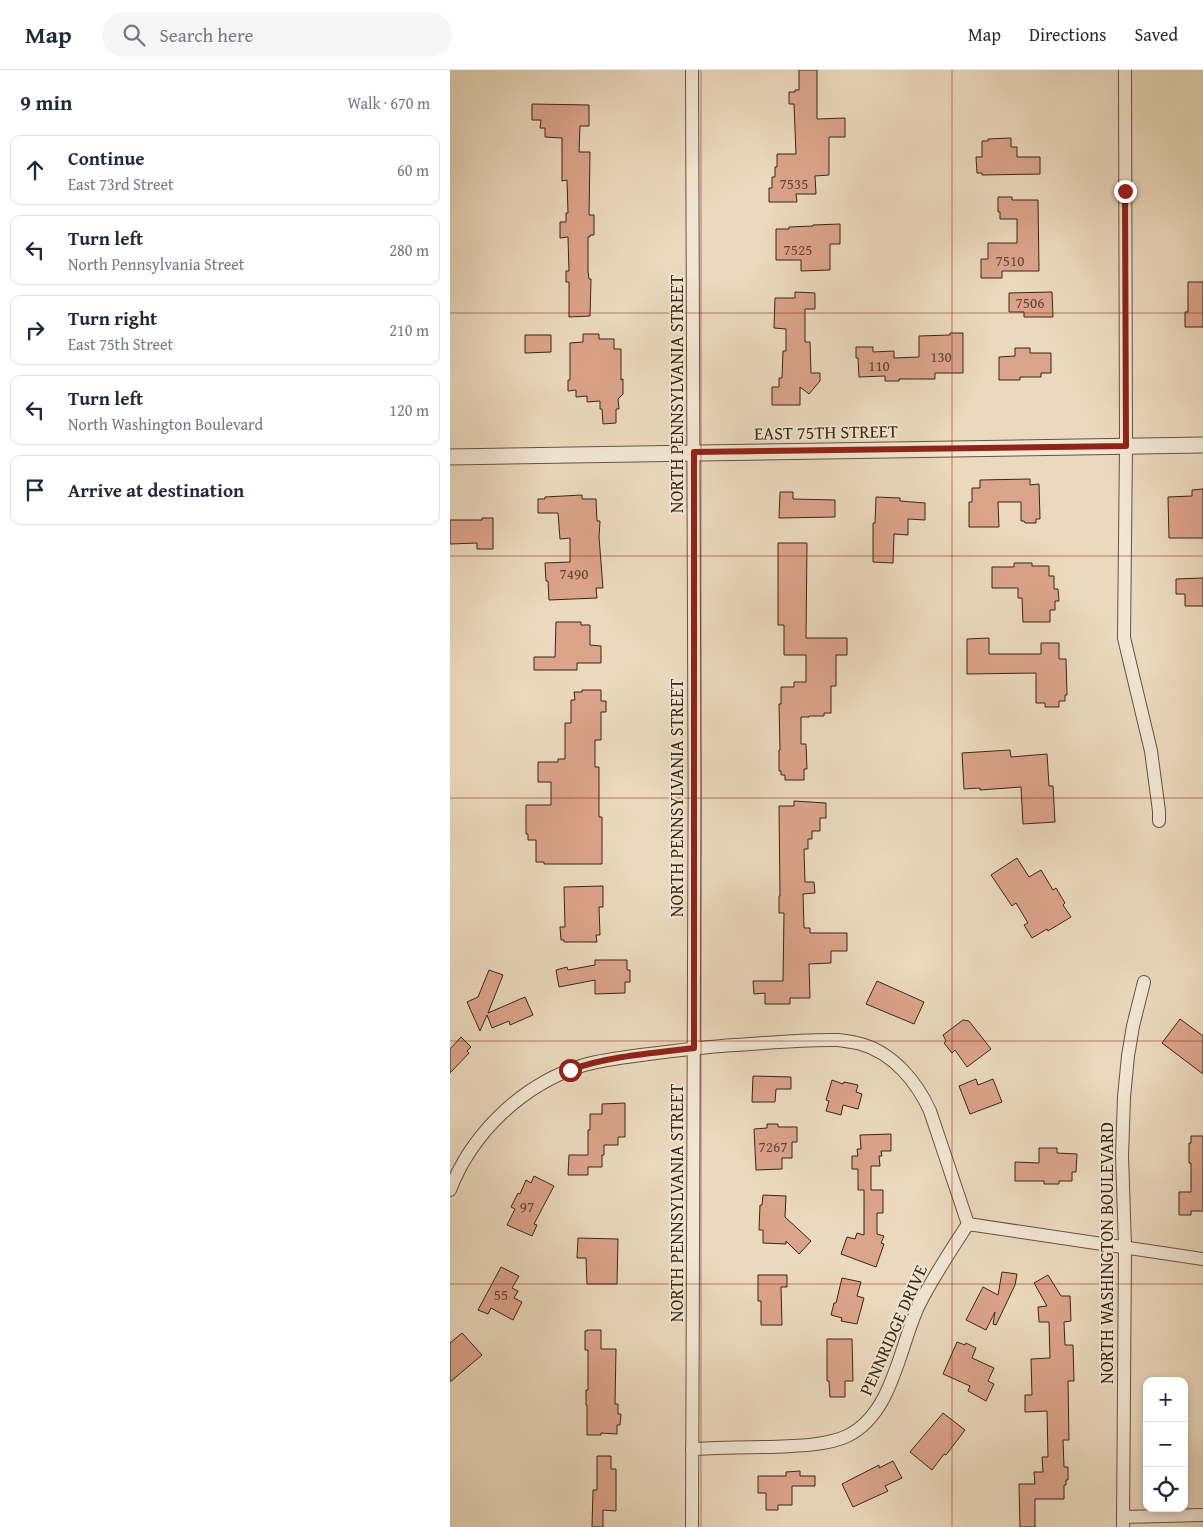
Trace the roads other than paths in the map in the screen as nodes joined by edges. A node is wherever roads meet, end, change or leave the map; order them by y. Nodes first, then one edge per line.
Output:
1 (692, 70) edge
2 (1125, 70) edge
3 (1203, 445) edge
4 (1126, 446) junction
5 (694, 452) junction
6 (450, 457) edge
7 (1159, 821) dead end
8 (1144, 982) dead end
9 (694, 1048) junction
10 (450, 1190) edge
11 (968, 1224) junction
12 (1125, 1246) junction
13 (1203, 1258) edge
14 (692, 1449) junction
15 (1203, 1515) edge
16 (1123, 1522) edge
17 (692, 1527) edge

1 - 5 street, NORTH PENNSYLVANIA STREET
2 - 4 street
3 - 4 street, EAST 75TH STREET
4 - 5 street, EAST 75TH STREET
4 - 7 street
5 - 6 street, EAST 75TH STREET
5 - 9 street, NORTH PENNSYLVANIA STREET
8 - 12 street, NORTH WASHINGTON BOULEVARD
9 - 10 street
9 - 11 street
9 - 14 street, NORTH PENNSYLVANIA STREET
11 - 12 street
11 - 14 street, PENNRIDGE DRIVE
12 - 13 street
12 - 16 street, NORTH WASHINGTON BOULEVARD
14 - 17 street, NORTH PENNSYLVANIA STREET
15 - 16 street

